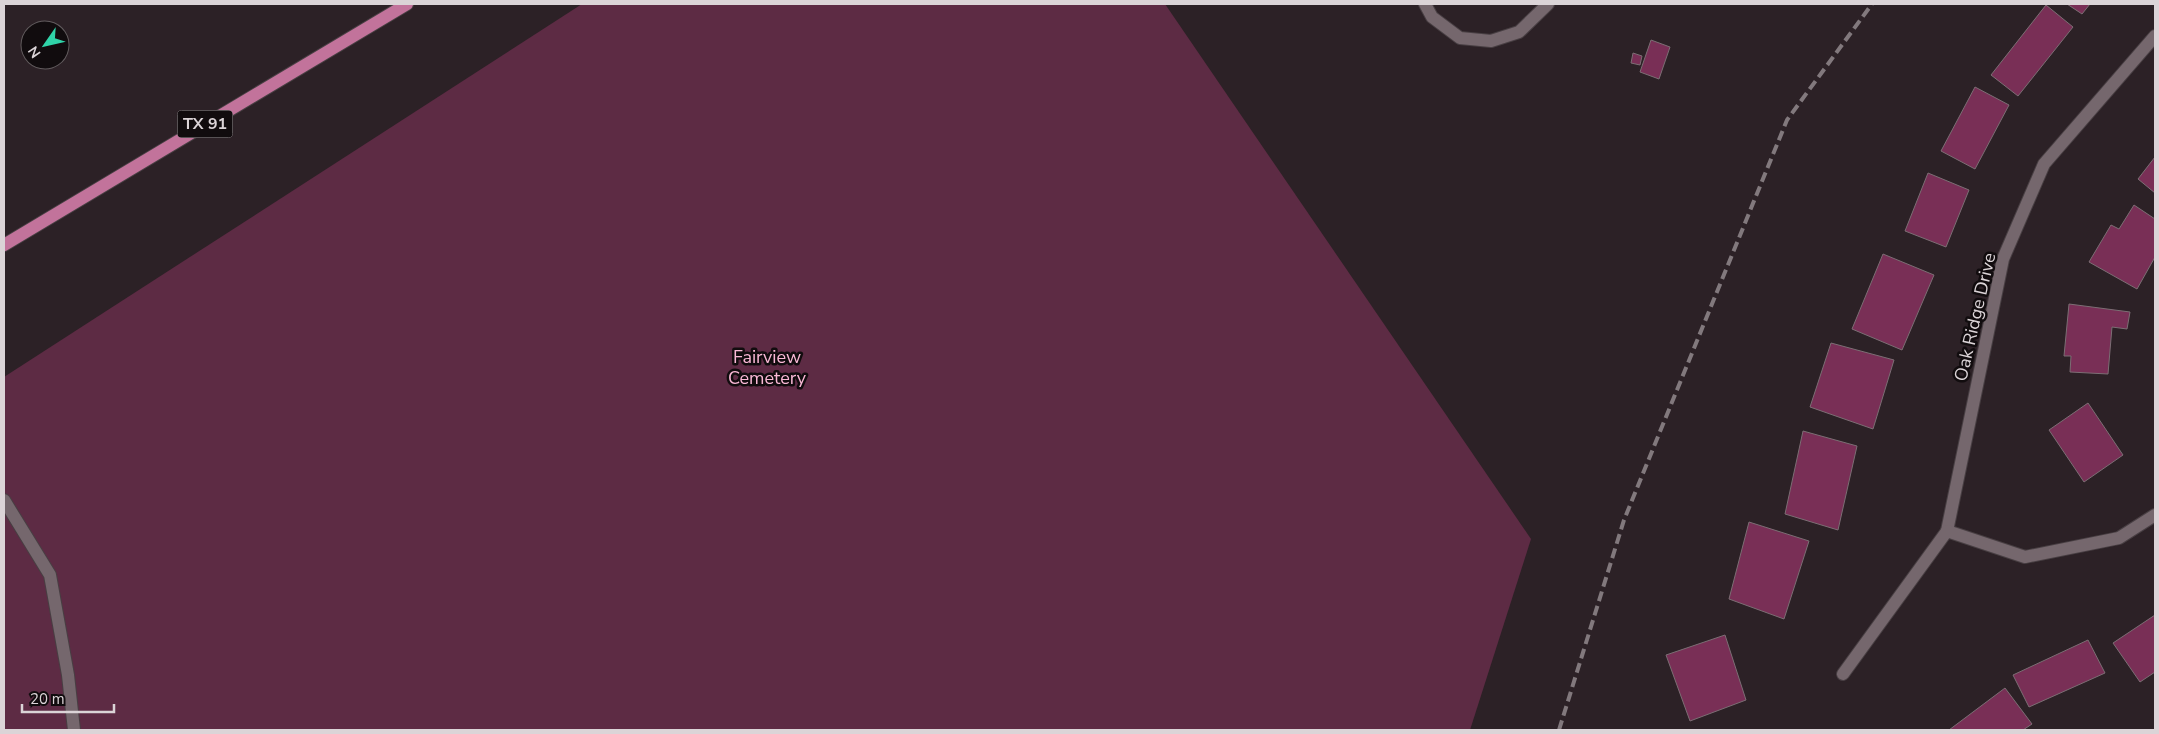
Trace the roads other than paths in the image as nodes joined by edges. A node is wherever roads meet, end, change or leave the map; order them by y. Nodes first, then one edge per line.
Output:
1 (407, 4) edge
2 (1425, 4) edge
3 (1548, 4) edge
4 (2155, 36) edge
5 (4, 245) edge
6 (4, 500) edge
7 (2155, 515) edge
8 (1947, 531) junction
9 (1844, 674) dead end
10 (74, 730) edge

1 - 5 main road, TX 91
2 - 3 street
4 - 8 street, Oak Ridge Drive
6 - 10 street
7 - 8 street
8 - 9 street, Oak Ridge Drive

